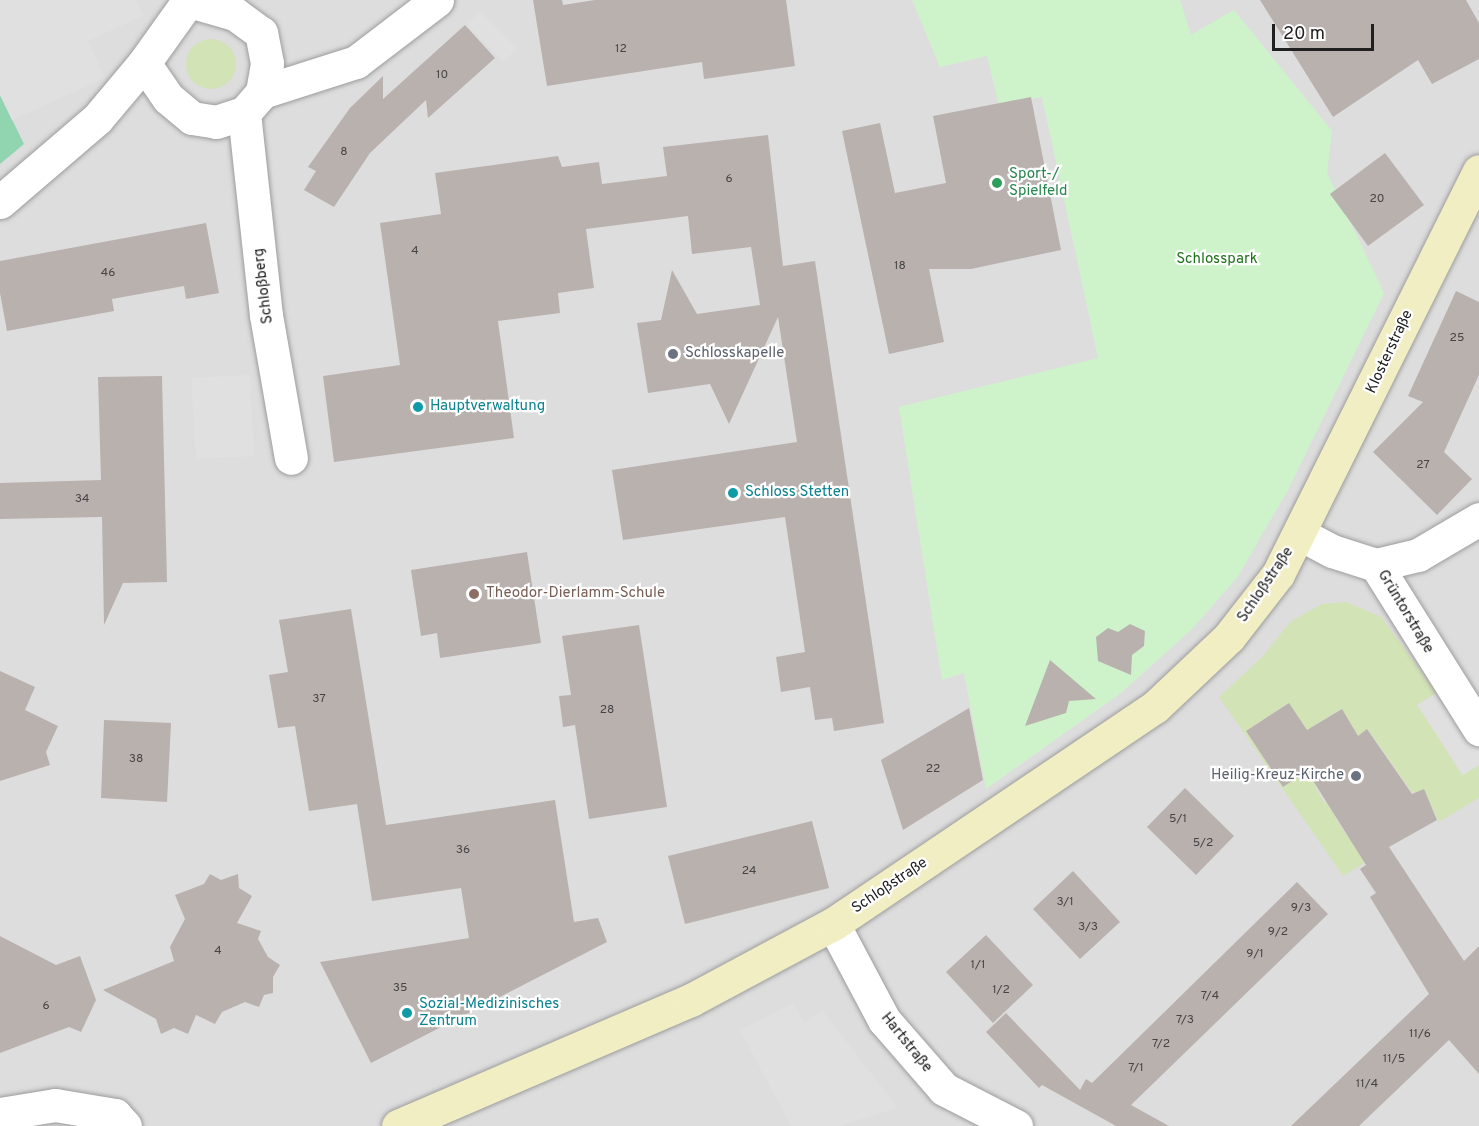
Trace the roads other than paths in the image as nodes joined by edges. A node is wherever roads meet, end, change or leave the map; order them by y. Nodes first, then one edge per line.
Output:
1 (189, 0) edge
2 (437, 0) edge
3 (144, 63) junction
4 (253, 103) junction
5 (1479, 171) edge
6 (0, 202) edge
7 (291, 458) dead end
8 (1479, 519) edge
9 (1300, 534) junction
10 (1376, 565) junction
11 (1479, 729) edge
12 (833, 924) junction
13 (0, 1114) edge
14 (125, 1126) edge
15 (398, 1126) edge
16 (1016, 1126) edge

1 - 3 street
1 - 4 street, Schloßberg
2 - 4 street
3 - 4 street
3 - 6 street
4 - 7 street, Schloßberg
5 - 9 main road, Klosterstraße
8 - 10 street
9 - 10 street, Grüntorstraße
9 - 12 main road, Schloßstraße
10 - 11 street, Grüntorstraße
12 - 15 main road, Schloßstraße
12 - 16 street, Hartstraße
13 - 14 street

